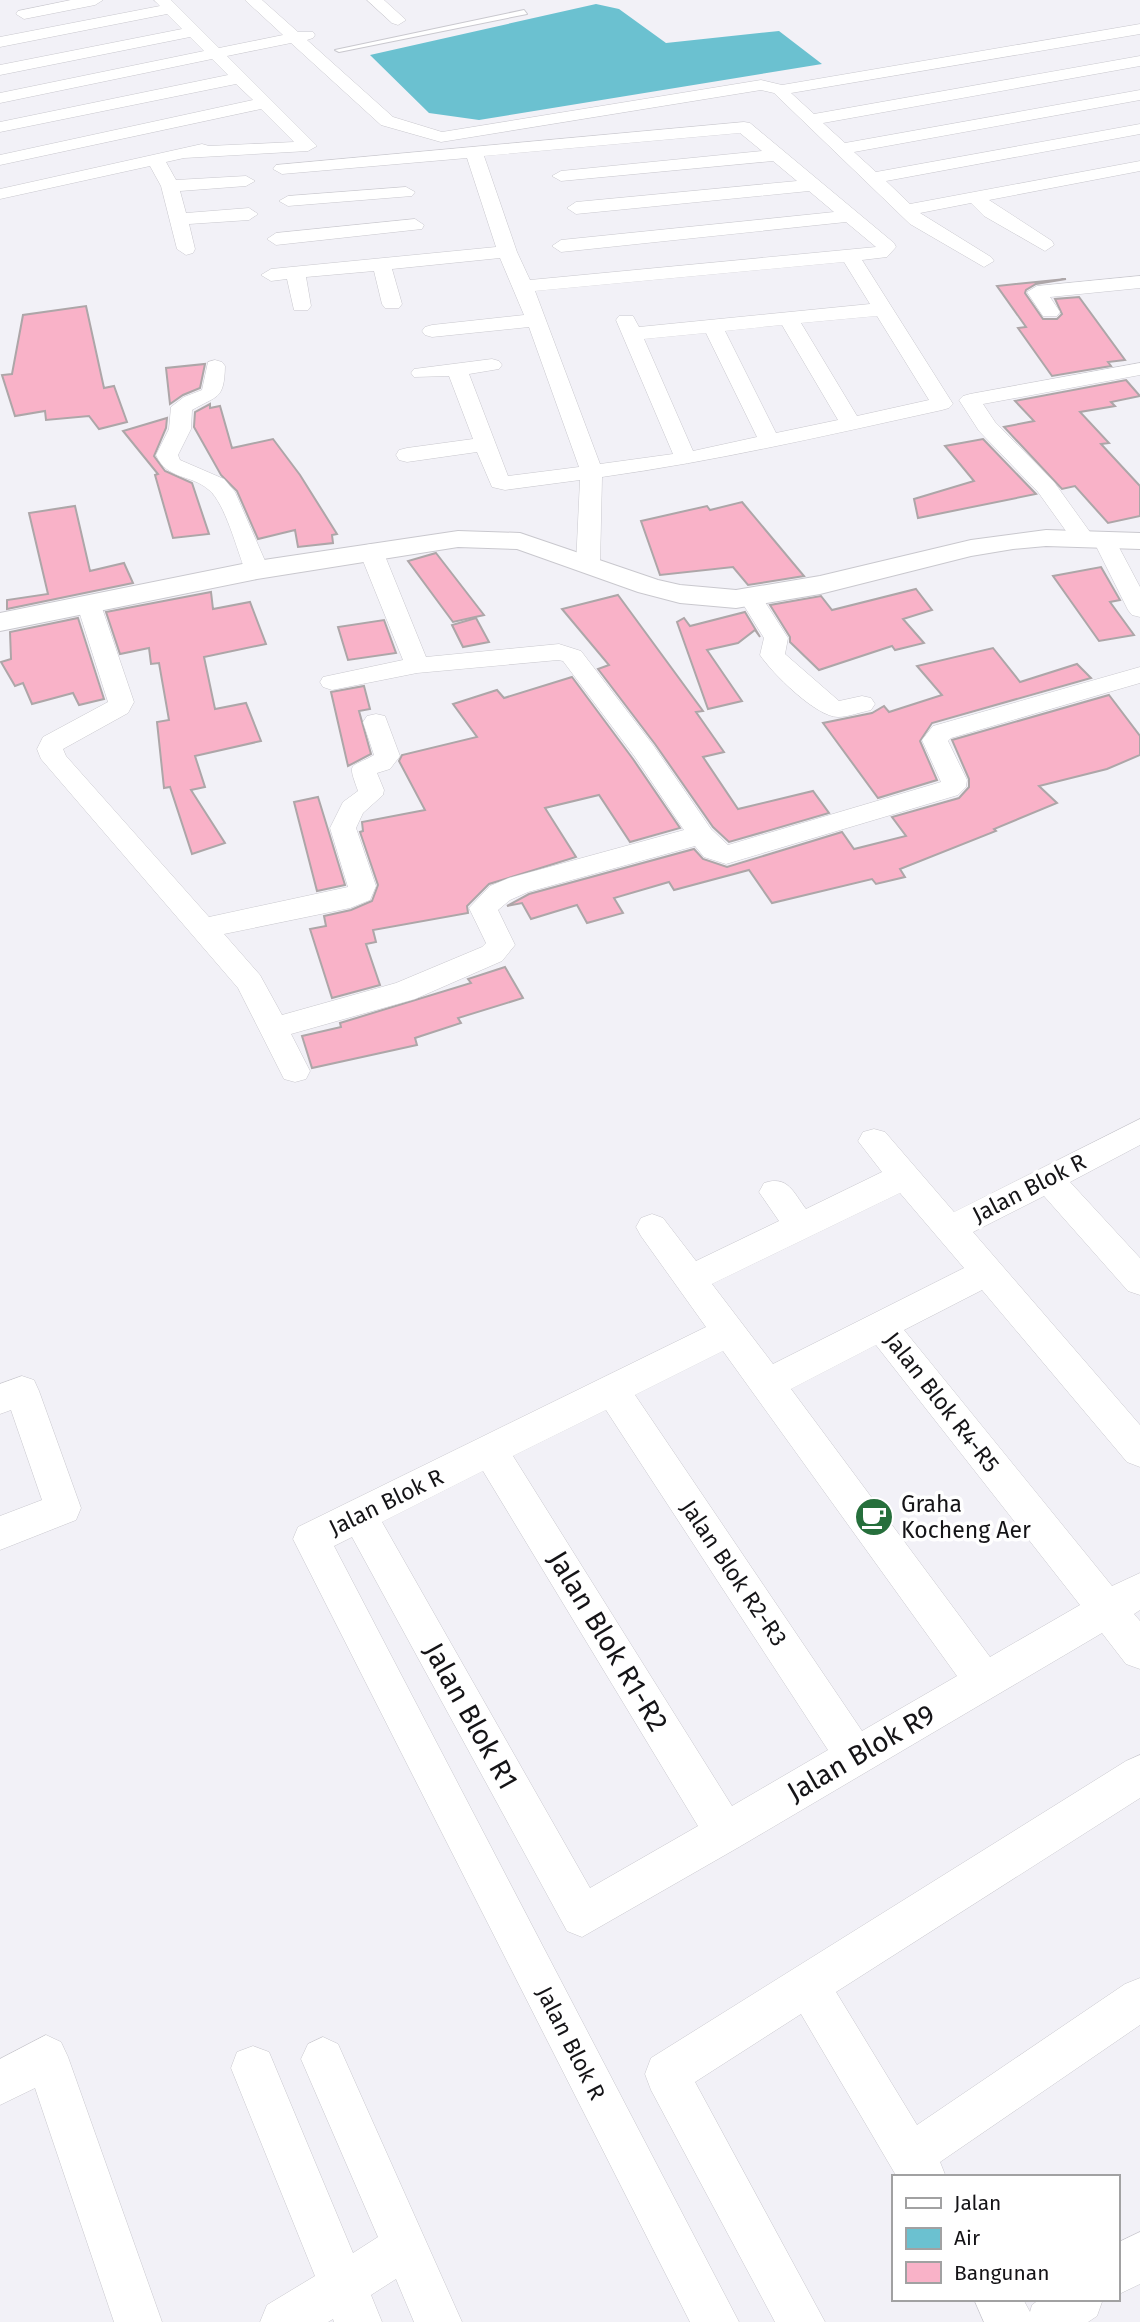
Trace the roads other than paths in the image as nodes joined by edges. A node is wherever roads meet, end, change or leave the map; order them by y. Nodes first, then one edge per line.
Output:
1 (95, 0) edge
2 (253, 0) edge
3 (375, 0) edge
4 (166, 5) edge
5 (524, 12) dead end
6 (24, 14) dead end
7 (302, 16) dead end
8 (398, 20) dead end
9 (1140, 29) edge
10 (193, 32) junction
11 (1115, 34) junction
12 (294, 38) junction
13 (329, 41) junction
14 (0, 42) edge
15 (1140, 51) edge
16 (216, 54) junction
17 (1140, 61) edge
18 (358, 66) dead end
19 (0, 70) edge
20 (239, 78) junction
21 (782, 90) junction
22 (1140, 95) edge
23 (0, 98) edge
24 (264, 103) junction
25 (403, 108) dead end
26 (728, 113) dead end
27 (810, 120) junction
28 (0, 127) edge
29 (744, 127) junction
30 (412, 128) junction
31 (1140, 129) edge
32 (546, 144) junction
33 (841, 149) junction
34 (474, 152) junction
35 (776, 155) junction
36 (156, 159) junction
37 (395, 159) junction
38 (0, 160) edge
39 (1140, 166) edge
40 (282, 169) dead end
41 (561, 176) junction
42 (872, 178) junction
43 (246, 181) dead end
44 (811, 185) junction
45 (170, 186) junction
46 (405, 192) junction
47 (0, 194) edge
48 (975, 197) junction
49 (288, 201) dead end
50 (576, 208) junction
51 (907, 210) junction
52 (249, 214) dead end
53 (849, 216) junction
54 (180, 219) junction
55 (415, 225) junction
56 (276, 239) dead end
57 (592, 242) junction
58 (1045, 245) dead end
59 (561, 246) dead end
60 (186, 250) dead end
61 (507, 252) junction
62 (425, 260) junction
63 (984, 261) dead end
64 (853, 262) junction
65 (382, 266) junction
66 (296, 273) junction
67 (271, 275) dead end
68 (1140, 282) edge
69 (530, 303) junction
70 (392, 304) dead end
71 (300, 306) dead end
72 (883, 309) junction
73 (1049, 312) dead end
74 (788, 318) junction
75 (712, 325) junction
76 (432, 331) dead end
77 (492, 365) dead end
78 (215, 366) dead end
79 (1140, 369) edge
80 (457, 370) junction
81 (421, 373) dead end
82 (970, 400) junction
83 (942, 404) junction
84 (851, 424) junction
85 (770, 442) junction
86 (486, 444) junction
87 (407, 455) dead end
88 (686, 459) junction
89 (591, 470) junction
90 (1094, 540) junction
91 (1140, 541) edge
92 (371, 551) junction
93 (588, 565) junction
94 (257, 570) junction
95 (750, 596) junction
96 (89, 605) junction
97 (1140, 610) edge
98 (0, 622) edge
99 (417, 665) junction
100 (1140, 675) edge
101 (332, 682) dead end
102 (862, 704) dead end
103 (376, 722) dead end
104 (701, 835) junction
105 (204, 928) junction
106 (275, 1028) junction
107 (295, 1071) dead end
108 (1140, 1131) edge
109 (874, 1141) dead end
110 (905, 1176) junction
111 (1048, 1179) junction
112 (775, 1192) dead end
113 (801, 1226) junction
114 (652, 1227) dead end
115 (950, 1229) junction
116 (987, 1272) junction
117 (690, 1279) junction
118 (1140, 1281) edge
119 (881, 1326) junction
120 (729, 1332) junction
121 (767, 1384) junction
122 (612, 1390) junction
123 (0, 1399) edge
124 (491, 1450) junction
125 (1140, 1451) edge
126 (359, 1515) junction
127 (0, 1534) edge
128 (1123, 1600) edge
129 (1140, 1651) edge
130 (984, 1681) junction
131 (855, 1756) junction
132 (1140, 1775) edge
133 (725, 1833) junction
134 (582, 1916) joint
135 (808, 1985) junction
136 (1140, 1999) edge
137 (323, 2059) dead end
138 (253, 2068) dead end
139 (0, 2083) edge
140 (917, 2166) edge
141 (405, 2246) junction
142 (1140, 2255) edge
143 (1119, 2271) edge
144 (998, 2301) edge
145 (1077, 2301) edge
146 (351, 2303) edge
147 (138, 2322) edge
148 (284, 2322) edge
149 (438, 2322) edge
150 (715, 2322) edge
151 (801, 2322) edge
152 (1010, 2322) edge
153 (1049, 2322) edge

1 - 6 street
2 - 12 street
3 - 8 street
4 - 10 street
4 - 14 street
5 - 13 lane
7 - 13 street
9 - 11 street
10 - 16 street
10 - 19 street
11 - 15 street
11 - 21 street
12 - 13 street
12 - 16 street
12 - 30 street
13 - 18 street
16 - 20 street
16 - 23 street
17 - 27 street
20 - 24 street
20 - 28 street
21 - 27 street
21 - 30 street
22 - 33 street
24 - 36 street
24 - 38 street
25 - 30 street
26 - 29 street
27 - 33 street
29 - 32 street
29 - 35 street
31 - 42 street
32 - 34 street
32 - 41 street
33 - 42 street
34 - 37 street
34 - 61 street
35 - 41 street
35 - 44 street
36 - 45 street
36 - 47 street
37 - 40 street
37 - 46 street
39 - 48 street
41 - 50 street
42 - 51 street
43 - 45 street
44 - 50 street
44 - 53 street
45 - 54 street
46 - 49 street
46 - 55 street
48 - 51 street
48 - 58 street
50 - 57 street
51 - 63 street
52 - 54 street
53 - 57 street
53 - 64 street
54 - 60 street
55 - 56 street
55 - 62 street
57 - 59 street
61 - 62 street
61 - 69 street
62 - 65 street
64 - 69 street
64 - 72 street
65 - 66 street
65 - 70 street
66 - 67 street
66 - 71 street
68 - 73 street
69 - 76 street
69 - 89 street
72 - 74 street
72 - 83 street
74 - 75 street
74 - 84 street
75 - 85 street
75 - 88 street
77 - 80 street
78 - 94 street
79 - 82 street
80 - 81 street
80 - 86 street
82 - 83 street
82 - 90 street
83 - 84 street
84 - 85 street
85 - 88 street
86 - 87 street
86 - 89 street
88 - 89 street
89 - 93 street
90 - 91 street
90 - 95 street
90 - 97 street
92 - 93 street
92 - 94 street
92 - 99 street
93 - 95 street
94 - 96 street
95 - 102 street
96 - 98 street
96 - 105 street
99 - 101 street
99 - 104 street
100 - 104 street
103 - 105 street
104 - 106 street
105 - 106 street
106 - 107 street
108 - 111 street, Jalan Blok R
109 - 110 street
110 - 113 street
110 - 115 street
111 - 115 street, Jalan Blok R
111 - 118 street
112 - 113 street
113 - 117 street
114 - 117 street
115 - 116 street, Jalan Blok R
116 - 119 street
116 - 125 street, Jalan Blok R
117 - 120 street
119 - 121 street
119 - 128 street, Jalan Blok R4-R5
120 - 121 street
120 - 122 street, Jalan Blok R
121 - 130 street
122 - 124 street, Jalan Blok R
122 - 131 street, Jalan Blok R2-R3
123 - 127 street
124 - 126 street, Jalan Blok R
124 - 133 street, Jalan Blok R1-R2
126 - 134 street, Jalan Blok R1
126 - 150 street, Jalan Blok R
128 - 129 street, Jalan Blok R4-R5
128 - 130 street, Jalan Blok R9
130 - 131 street, Jalan Blok R9
131 - 133 street, Jalan Blok R9
132 - 135 street
133 - 134 street, Jalan Blok R9
135 - 140 street
135 - 151 street
136 - 140 street
137 - 141 street
138 - 146 street
139 - 147 street
141 - 146 street
141 - 149 street
142 - 143 street
144 - 152 street
145 - 153 street
146 - 148 street

